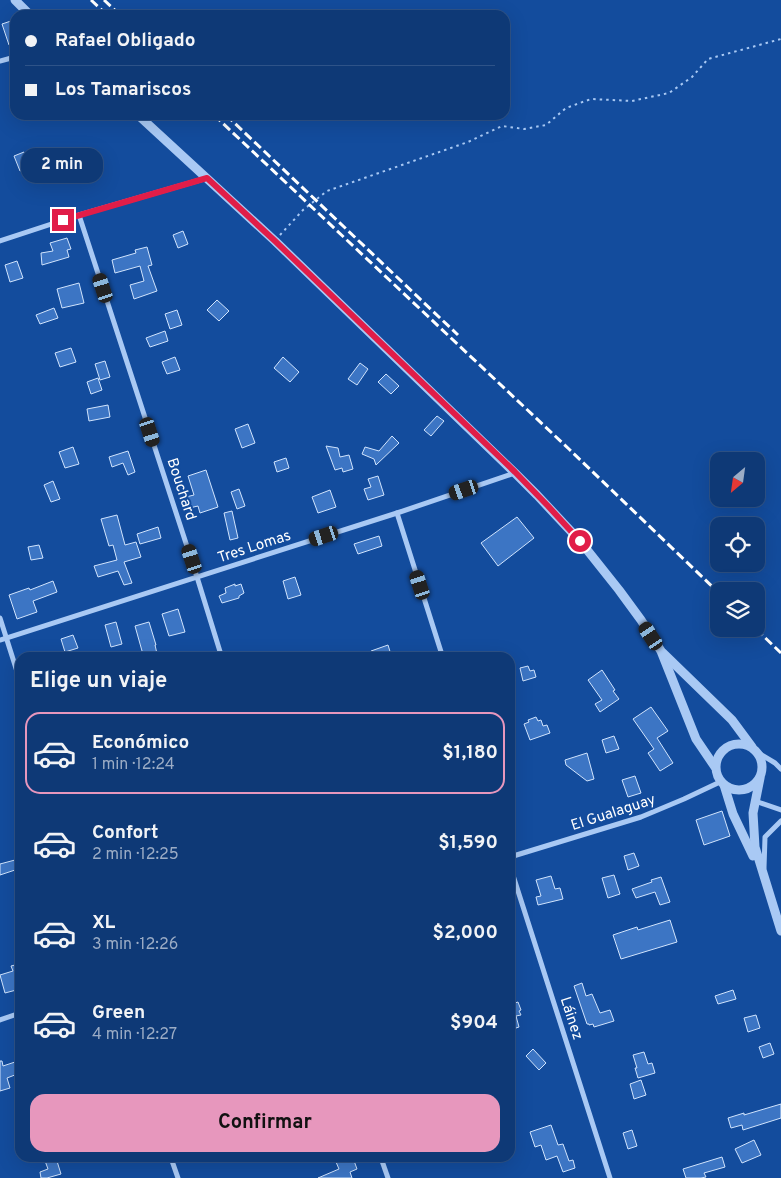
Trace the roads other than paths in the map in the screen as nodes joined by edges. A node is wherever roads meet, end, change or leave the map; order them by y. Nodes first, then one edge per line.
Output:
1 (15, 0) edge
2 (25, 10) edge
3 (143, 120) edge
4 (207, 178) junction
5 (79, 215) junction
6 (0, 240) edge
7 (515, 472) junction
8 (397, 513) junction
9 (197, 577) junction
10 (0, 618) edge
11 (6, 638) junction
12 (0, 640) edge
13 (661, 651) junction
14 (220, 652) edge
15 (441, 652) edge
16 (15, 666) edge
17 (755, 750) junction
18 (715, 767) junction
19 (781, 769) edge
20 (760, 778) junction
21 (722, 784) junction
22 (755, 801) junction
23 (781, 810) edge
24 (781, 821) edge
25 (515, 855) edge
26 (764, 878) junction
27 (515, 882) edge
28 (781, 931) edge
29 (15, 1015) edge
30 (0, 1020) edge
31 (173, 1162) edge
32 (382, 1162) edge
33 (178, 1178) edge
34 (388, 1178) edge
35 (610, 1178) edge

1 - 2 street
3 - 4 street
4 - 5 street
4 - 7 street
5 - 6 street
5 - 9 street, Bouchard
7 - 8 street, Tres Lomas
7 - 13 street
8 - 9 street, Tres Lomas
8 - 15 street
9 - 11 street, Tres Lomas
9 - 14 street, Bouchard
10 - 11 street
11 - 12 street, Tres Lomas
11 - 16 street
13 - 17 street
13 - 18 street
17 - 18 street
17 - 19 street
17 - 20 street
18 - 21 street
20 - 21 street
20 - 22 street
21 - 25 street, El Gualaguay
21 - 26 street
22 - 23 street
22 - 26 street
24 - 26 street
26 - 28 street
27 - 35 street, Láinez
29 - 30 street
31 - 33 street
32 - 34 street

